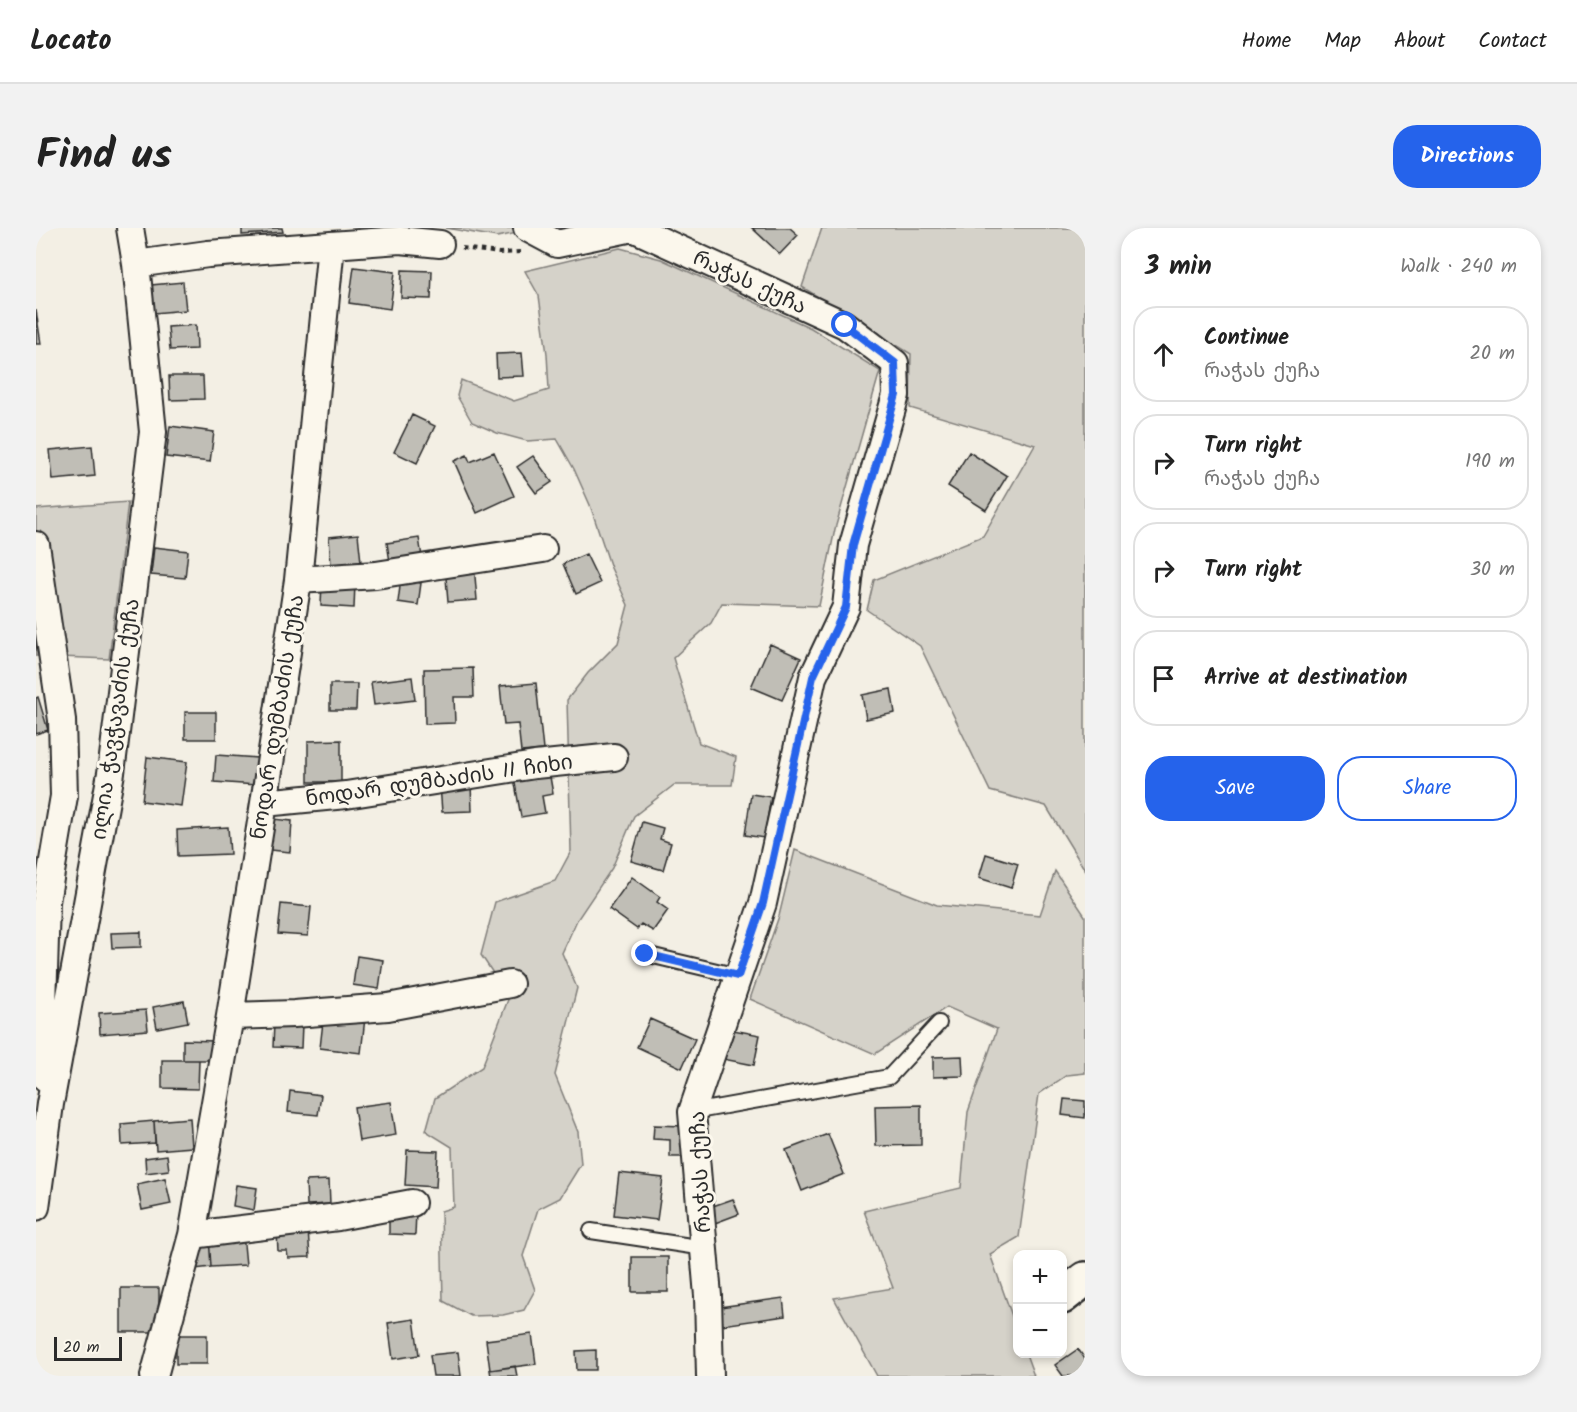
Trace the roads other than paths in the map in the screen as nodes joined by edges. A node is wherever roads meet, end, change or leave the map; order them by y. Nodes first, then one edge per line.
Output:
1 (130, 228) edge
2 (527, 228) edge
3 (403, 234) edge
4 (440, 244) road end
5 (331, 245) junction
6 (136, 264) junction
7 (36, 545) edge
8 (543, 549) dead end
9 (298, 580) junction
10 (614, 757) dead end
11 (264, 803) junction
12 (645, 954) dead end
13 (738, 976) junction
14 (510, 984) dead end
15 (230, 1016) junction
16 (939, 1023) dead end
17 (50, 1104) junction
18 (693, 1112) junction
19 (412, 1203) dead end
20 (36, 1207) edge
21 (591, 1231) dead end
22 (192, 1235) junction
23 (704, 1248) junction
24 (1085, 1279) edge
25 (1067, 1292) edge
26 (154, 1376) edge
27 (710, 1376) edge

1 - 6 street, ილია ჭავჭავაძის ქუჩა
2 - 13 street, რაჭას ქუჩა
3 - 4 street
3 - 5 street
5 - 6 street
5 - 9 street, ნოდარ დუმბაძის ქუჩა
6 - 17 street, ილია ჭავჭავაძის ქუჩა
7 - 17 street
8 - 9 street
9 - 11 street, ნოდარ დუმბაძის ქუჩა
10 - 11 street, ნოდარ დუმბაძის II ჩიხი
11 - 15 street, ნოდარ დუმბაძის ქუჩა
12 - 13 lane
13 - 18 street, რაჭას ქუჩა
14 - 15 street
15 - 22 street, ნოდარ დუმბაძის ქუჩა
16 - 18 lane
17 - 20 street, ილია ჭავჭავაძის ქუჩა
18 - 23 street, რაჭას ქუჩა
19 - 22 street
21 - 23 lane
22 - 26 street, ნოდარ დუმბაძის ქუჩა
23 - 27 street, რაჭას ქუჩა
24 - 25 street

